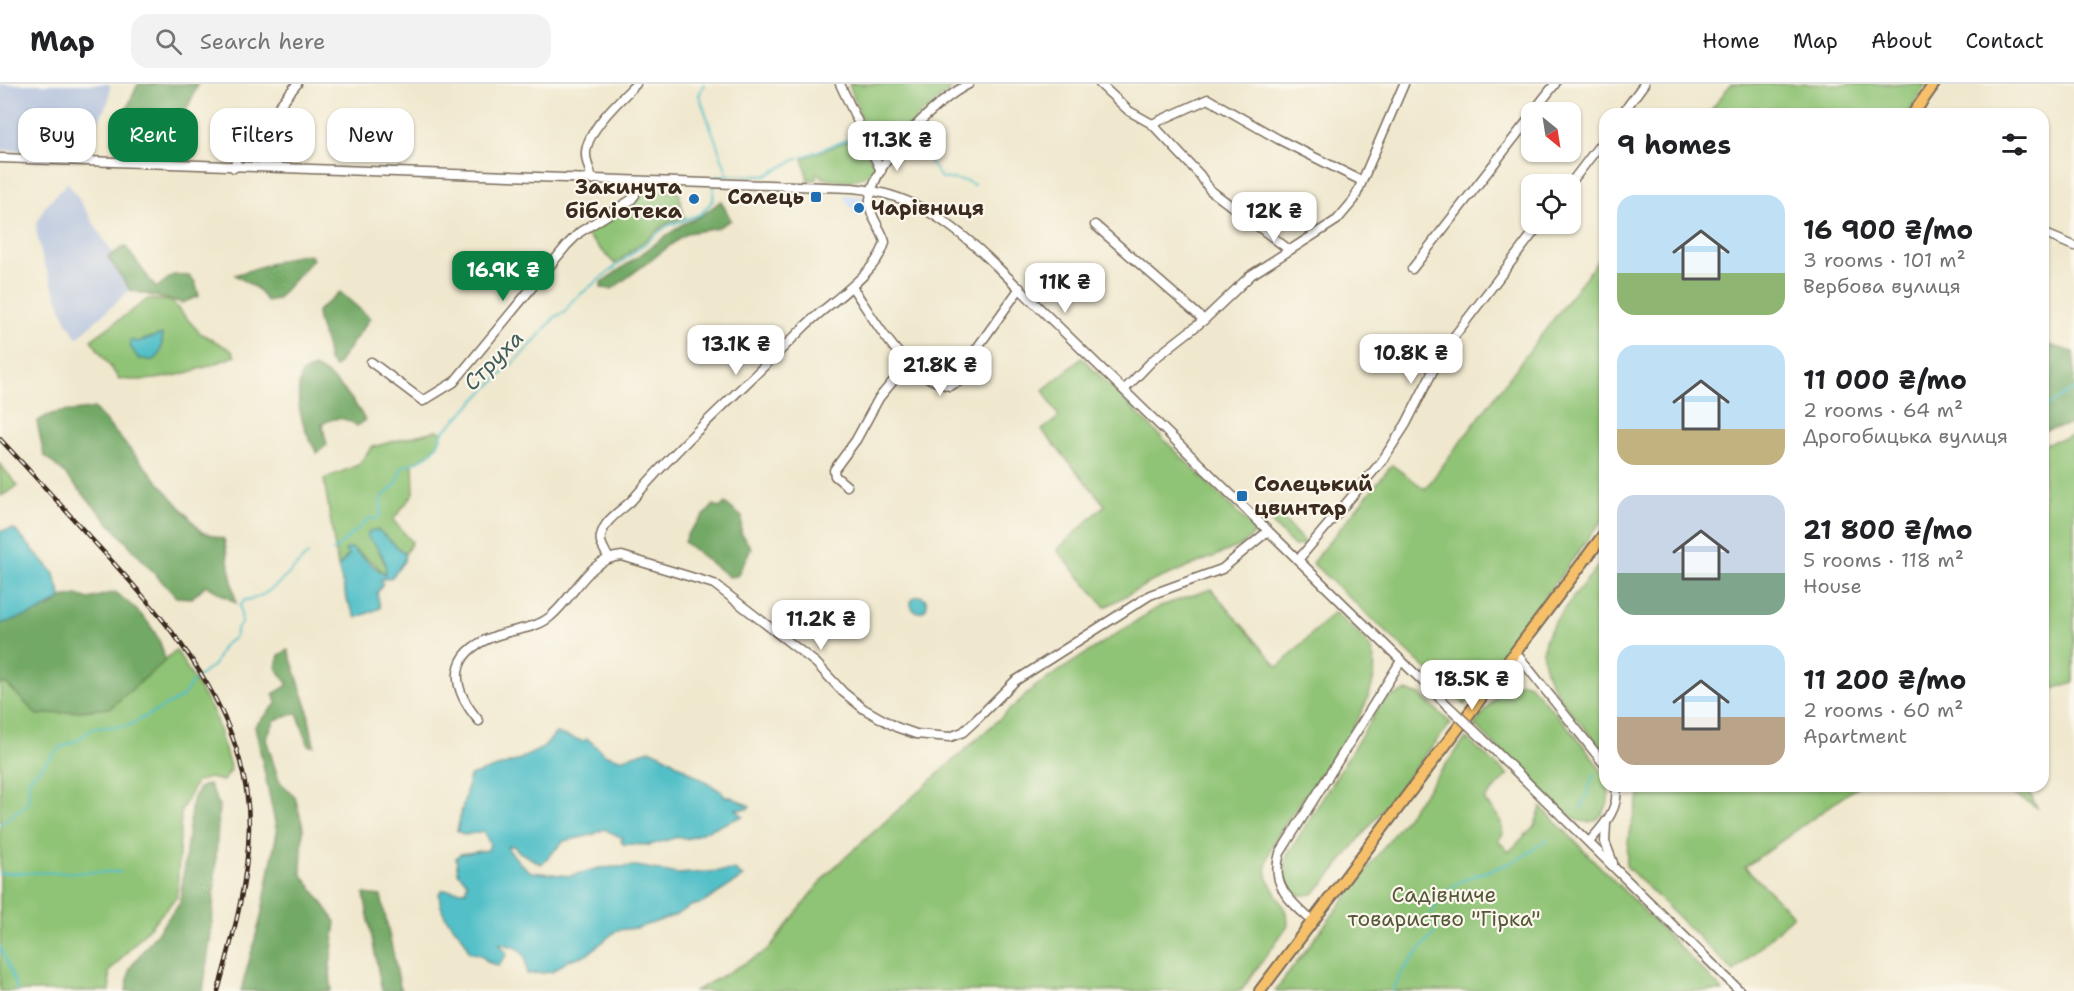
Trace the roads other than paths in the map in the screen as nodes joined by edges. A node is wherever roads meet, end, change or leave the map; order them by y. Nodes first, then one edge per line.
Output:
1 (297, 84) edge
2 (636, 84) edge
3 (840, 84) edge
4 (969, 84) edge
5 (1100, 84) edge
6 (1404, 84) edge
7 (1555, 84) edge
8 (1644, 84) edge
9 (1934, 84) edge
10 (1541, 102) edge
11 (1626, 108) edge
12 (1917, 108) edge
13 (1152, 124) junction
14 (1521, 128) edge
15 (1599, 146) edge
16 (0, 159) edge
17 (234, 168) junction
18 (881, 171) junction
19 (1578, 174) edge
20 (592, 180) junction
21 (1362, 181) junction
22 (636, 183) junction
23 (872, 190) junction
24 (1095, 225) dead end
25 (1532, 234) edge
26 (2049, 236) edge
27 (2074, 246) edge
28 (1288, 249) junction
29 (1412, 269) dead end
30 (852, 287) junction
31 (1020, 288) junction
32 (1204, 320) junction
33 (370, 362) dead end
34 (909, 362) junction
35 (1124, 390) junction
36 (847, 486) dead end
37 (1268, 531) junction
38 (1599, 541) edge
39 (608, 557) junction
40 (1298, 560) junction
41 (1516, 653) junction
42 (1401, 662) junction
43 (479, 721) dead end
44 (1599, 757) edge
45 (1616, 792) edge
46 (1606, 822) junction
47 (1589, 842) junction
48 (1618, 871) junction
49 (1311, 921) junction
50 (1260, 991) edge
51 (1740, 991) edge

1 - 17 street
2 - 20 street
3 - 18 street
4 - 18 street
5 - 13 street
6 - 21 street
7 - 10 street
8 - 11 street
9 - 12 main road
13 - 21 street
13 - 28 street
14 - 29 street
15 - 19 street
16 - 17 street
17 - 20 street
18 - 23 street
20 - 22 street
21 - 28 street
22 - 23 street
22 - 33 street
23 - 30 street
23 - 31 street
24 - 32 street
25 - 40 street
26 - 27 street
28 - 32 street
30 - 34 street
30 - 39 street
31 - 34 street
31 - 35 street
32 - 35 street
34 - 36 street
35 - 37 street
37 - 39 street
37 - 40 street
38 - 41 main road
39 - 43 street
40 - 42 street
41 - 44 street
41 - 49 main road
42 - 47 street, bridge
42 - 49 street
45 - 46 street
46 - 47 street
46 - 48 street
47 - 48 street
48 - 51 street
49 - 50 main road

